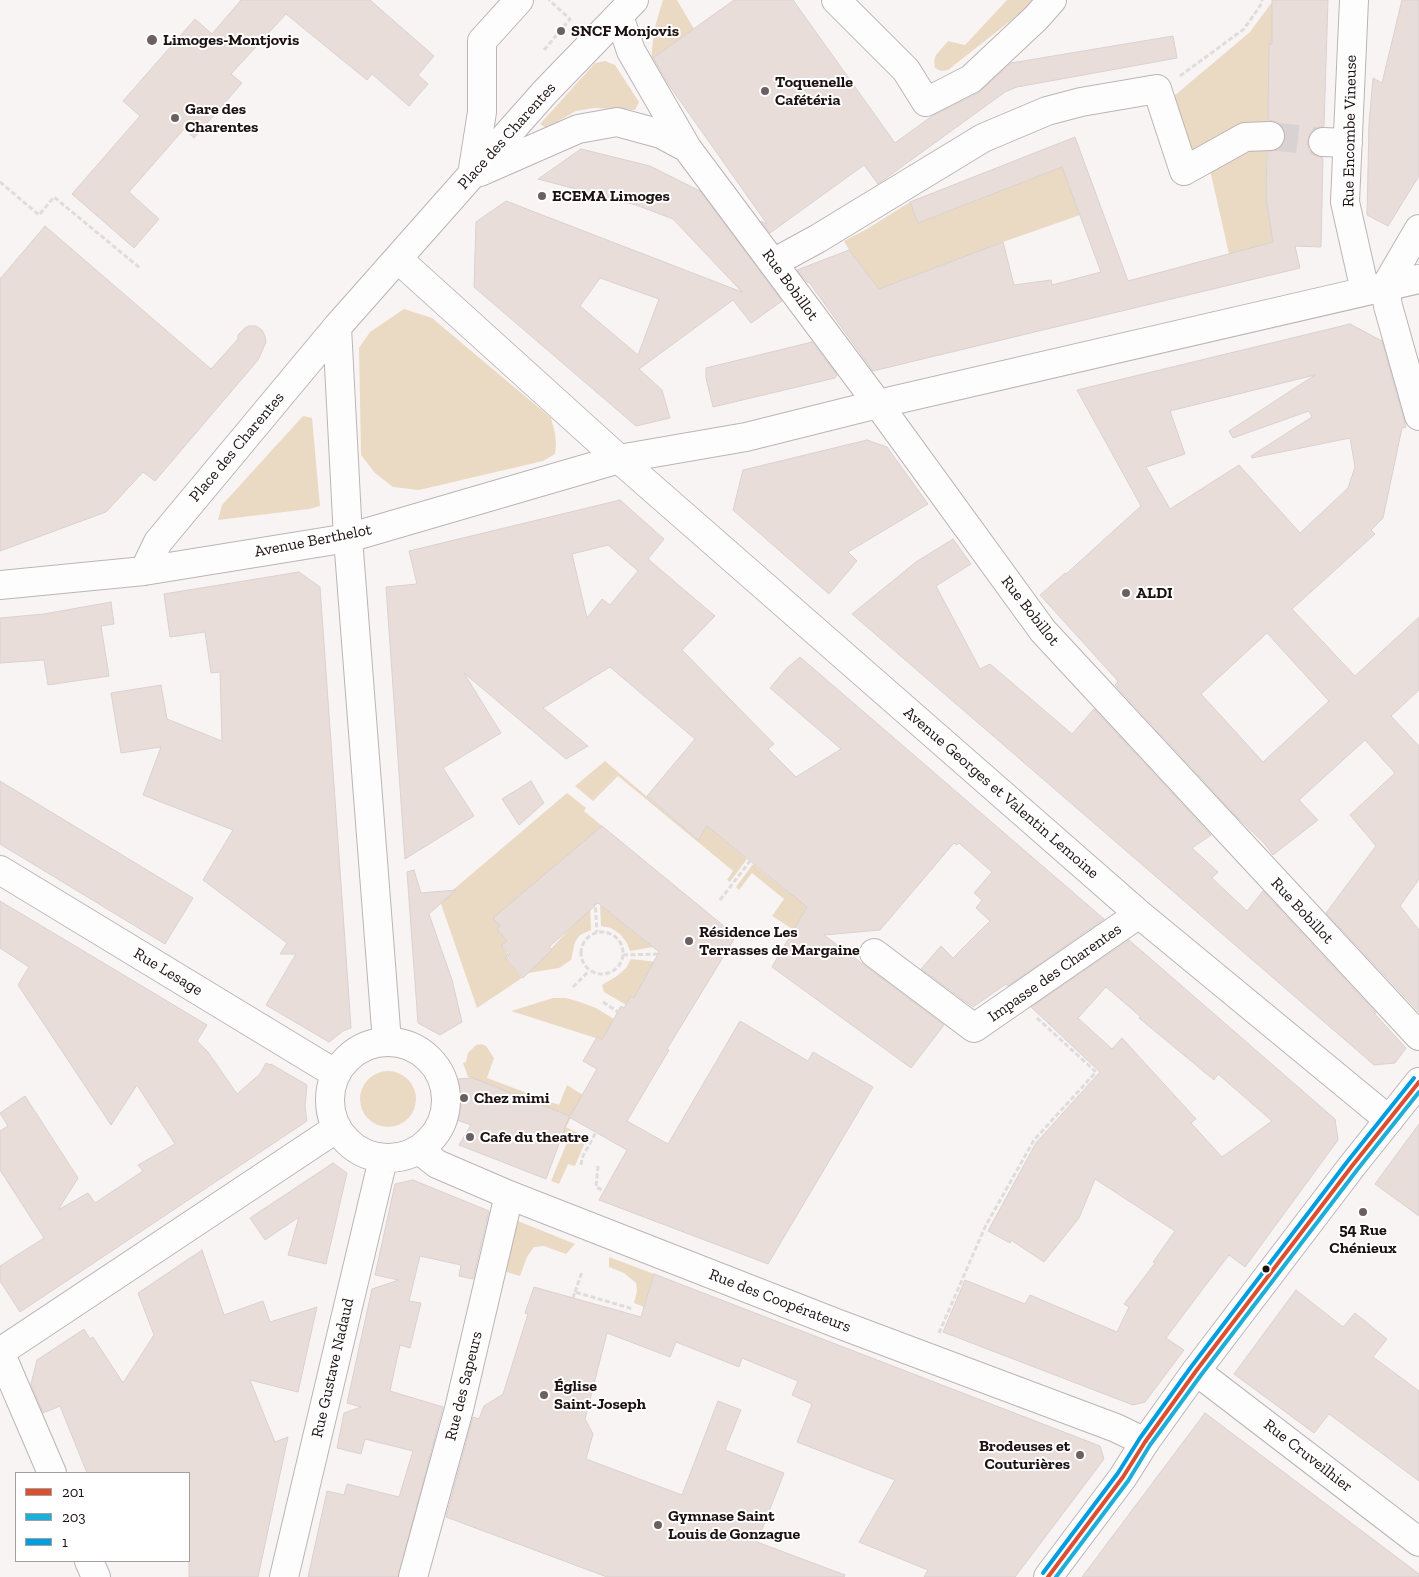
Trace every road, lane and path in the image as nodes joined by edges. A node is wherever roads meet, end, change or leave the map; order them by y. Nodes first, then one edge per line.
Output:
1 (519, 0) edge
2 (549, 0) edge
3 (836, 0) edge
4 (1052, 0) edge
5 (1262, 0) edge
6 (1354, 0) edge
7 (626, 8) edge
8 (570, 19) dead end
9 (1157, 89) junction
10 (1270, 136) tunnel mouth
11 (687, 148) junction
12 (472, 175) junction
13 (0, 182) edge
14 (1419, 229) edge
15 (398, 259) junction
16 (773, 263) junction
17 (140, 268) dead end
18 (1419, 279) edge
19 (1375, 289) junction
20 (337, 328) junction
21 (878, 404) junction
22 (1419, 416) edge
23 (619, 459) junction
24 (348, 538) junction
25 (144, 571) junction
26 (0, 585) edge
27 (750, 861) dead end
28 (0, 870) edge
29 (594, 900) dead end
30 (720, 900) dead end
31 (1139, 914) junction
32 (597, 932) junction
33 (874, 953) dead end
34 (661, 954) dead end
35 (623, 955) junction
36 (589, 971) junction
37 (574, 987) dead end
38 (1016, 1000) junction
39 (603, 1002) dead end
40 (618, 1012) dead end
41 (1419, 1036) edge
42 (387, 1042) junction
43 (336, 1074) junction
44 (1419, 1082) edge
45 (1389, 1120) junction
46 (337, 1128) junction
47 (596, 1132) dead end
48 (419, 1150) junction
49 (383, 1159) junction
50 (581, 1165) dead end
51 (598, 1166) dead end
52 (604, 1191) dead end
53 (509, 1195) junction
54 (582, 1272) dead end
55 (575, 1292) junction
56 (573, 1298) dead end
57 (633, 1309) dead end
58 (0, 1352) edge
59 (930, 1358) junction
60 (1196, 1371) junction
61 (1145, 1442) junction
62 (52, 1472) edge
63 (1419, 1542) edge
64 (89, 1562) edge
65 (96, 1577) edge
66 (284, 1577) edge
67 (414, 1577) edge
68 (1048, 1577) edge

1 - 12 street
2 - 8 path
3 - 4 street
5 - 9 path
6 - 19 street, Rue Encombe Vineuse
7 - 11 street, Rue Bobillot
7 - 12 street, Place des Charentes
9 - 10 street
9 - 16 street
11 - 12 street, Rue Bobillot
11 - 16 street, Rue Bobillot
12 - 15 street, Place des Charentes
13 - 17 path
14 - 19 street
15 - 20 street, Place des Charentes
15 - 23 street
16 - 21 street, Rue Bobillot
18 - 19 street, Avenue Berthelot
19 - 21 street, Avenue Berthelot
19 - 22 street, Rue Encombe Vineuse
20 - 24 street
20 - 25 street, Place des Charentes
21 - 23 street, Avenue Berthelot
21 - 41 street, Rue Bobillot
23 - 24 street, Avenue Berthelot
23 - 31 street, Avenue Georges et Valentin Lemoine
24 - 25 street, Avenue Berthelot
24 - 42 street
25 - 26 street, Avenue Berthelot
27 - 30 path
28 - 43 street, Rue Lesage
29 - 32 path
31 - 38 street, Impasse des Charentes
31 - 45 street, Avenue Georges et Valentin Lemoine
32 - 35 path
32 - 36 path
33 - 38 street, Impasse des Charentes
34 - 35 path
35 - 36 path
36 - 37 path
38 - 59 path
39 - 40 path
42 - 43 street
42 - 48 street
43 - 46 street
44 - 45 street
45 - 60 street
46 - 49 street
46 - 58 street
47 - 50 path
48 - 49 street
48 - 53 street, Rue des Coopérateurs
49 - 66 street, Rue Gustave Nadaud
51 - 52 path
53 - 59 street, Rue des Coopérateurs
53 - 67 street, Rue des Sapeurs
54 - 55 path
55 - 56 path
55 - 57 path
58 - 62 street
59 - 61 street, Rue des Coopérateurs
60 - 61 street
60 - 63 street, Rue Cruveilhier
61 - 68 street
64 - 65 street

